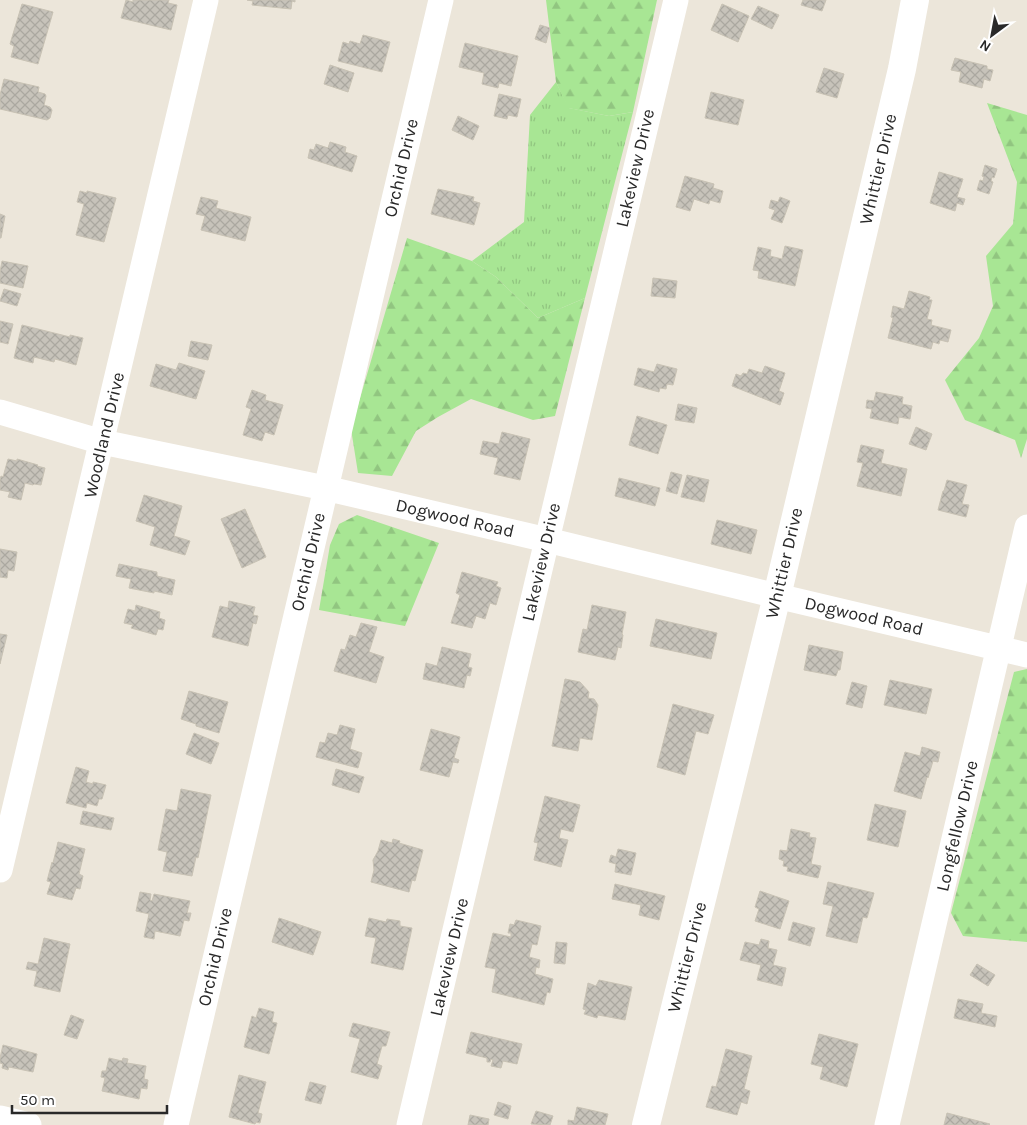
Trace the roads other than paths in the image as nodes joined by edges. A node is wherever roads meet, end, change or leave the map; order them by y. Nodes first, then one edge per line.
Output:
1 (206, 0) edge
2 (441, 0) edge
3 (676, 0) edge
4 (915, 0) edge
5 (0, 412) edge
6 (102, 442) junction
7 (325, 488) junction
8 (1027, 527) edge
9 (547, 540) junction
10 (777, 596) junction
11 (998, 648) junction
12 (1027, 655) edge
13 (0, 870) edge
14 (0, 1118) edge
15 (29, 1125) edge
16 (176, 1125) edge
17 (410, 1125) edge
18 (646, 1125) edge
19 (887, 1125) edge

1 - 6 street, Woodland Drive
2 - 7 street, Orchid Drive
3 - 9 street, Lakeview Drive
4 - 10 street, Whittier Drive
5 - 6 street, Dogwood Road
6 - 7 street, Dogwood Road
6 - 13 street, Woodland Drive
7 - 9 street, Dogwood Road
7 - 16 street, Orchid Drive
8 - 11 street, Longfellow Drive
9 - 10 street, Dogwood Road
9 - 17 street, Lakeview Drive
10 - 11 street, Dogwood Road
10 - 18 street, Whittier Drive
11 - 12 street, Dogwood Road
11 - 19 street, Longfellow Drive
14 - 15 street

